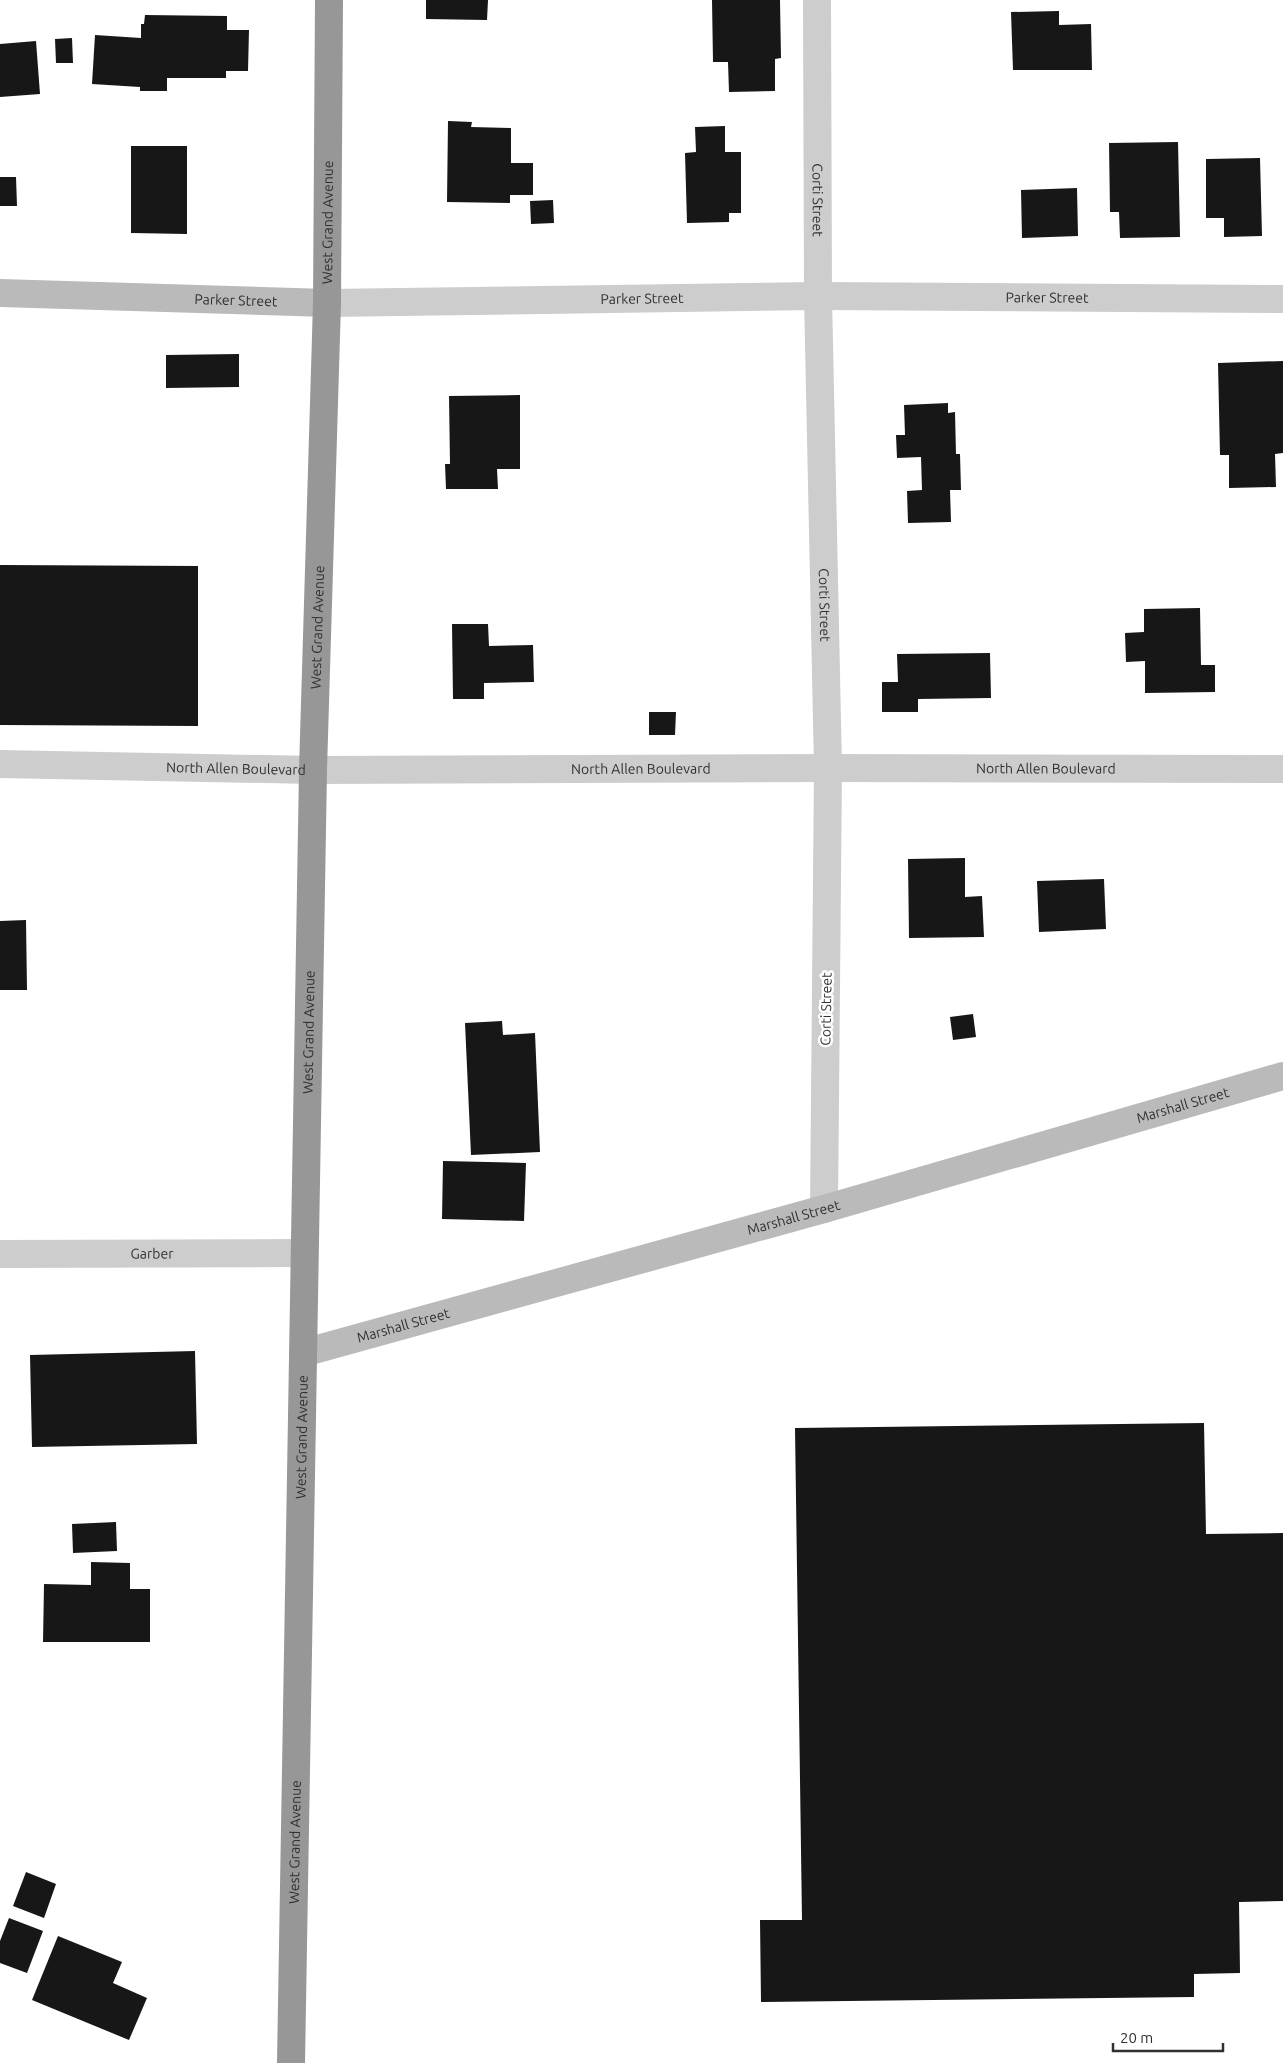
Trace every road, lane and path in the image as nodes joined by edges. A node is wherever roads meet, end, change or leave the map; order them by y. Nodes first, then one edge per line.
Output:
1 (328, 0) edge
2 (817, 0) edge
3 (0, 293) edge
4 (818, 296) junction
5 (1283, 299) edge
6 (327, 303) junction
7 (0, 764) edge
8 (828, 768) junction
9 (313, 770) junction
10 (1283, 770) edge
11 (1283, 1076) edge
12 (824, 1209) junction
13 (304, 1252) junction
14 (0, 1254) edge
15 (303, 1353) junction
16 (291, 2063) edge

1 - 6 highway, West Grand Avenue
2 - 4 street, Corti Street
3 - 6 street, Parker Street
4 - 5 street, Parker Street
4 - 6 street, Parker Street
4 - 8 street, Corti Street
6 - 9 highway, West Grand Avenue
7 - 9 street, North Allen Boulevard
8 - 9 street, North Allen Boulevard
8 - 10 street, North Allen Boulevard
8 - 12 street, Corti Street
9 - 13 highway, West Grand Avenue
11 - 12 street, Marshall Street
12 - 15 street, Marshall Street
13 - 14 street, Garber
13 - 15 highway, West Grand Avenue
15 - 16 highway, West Grand Avenue

